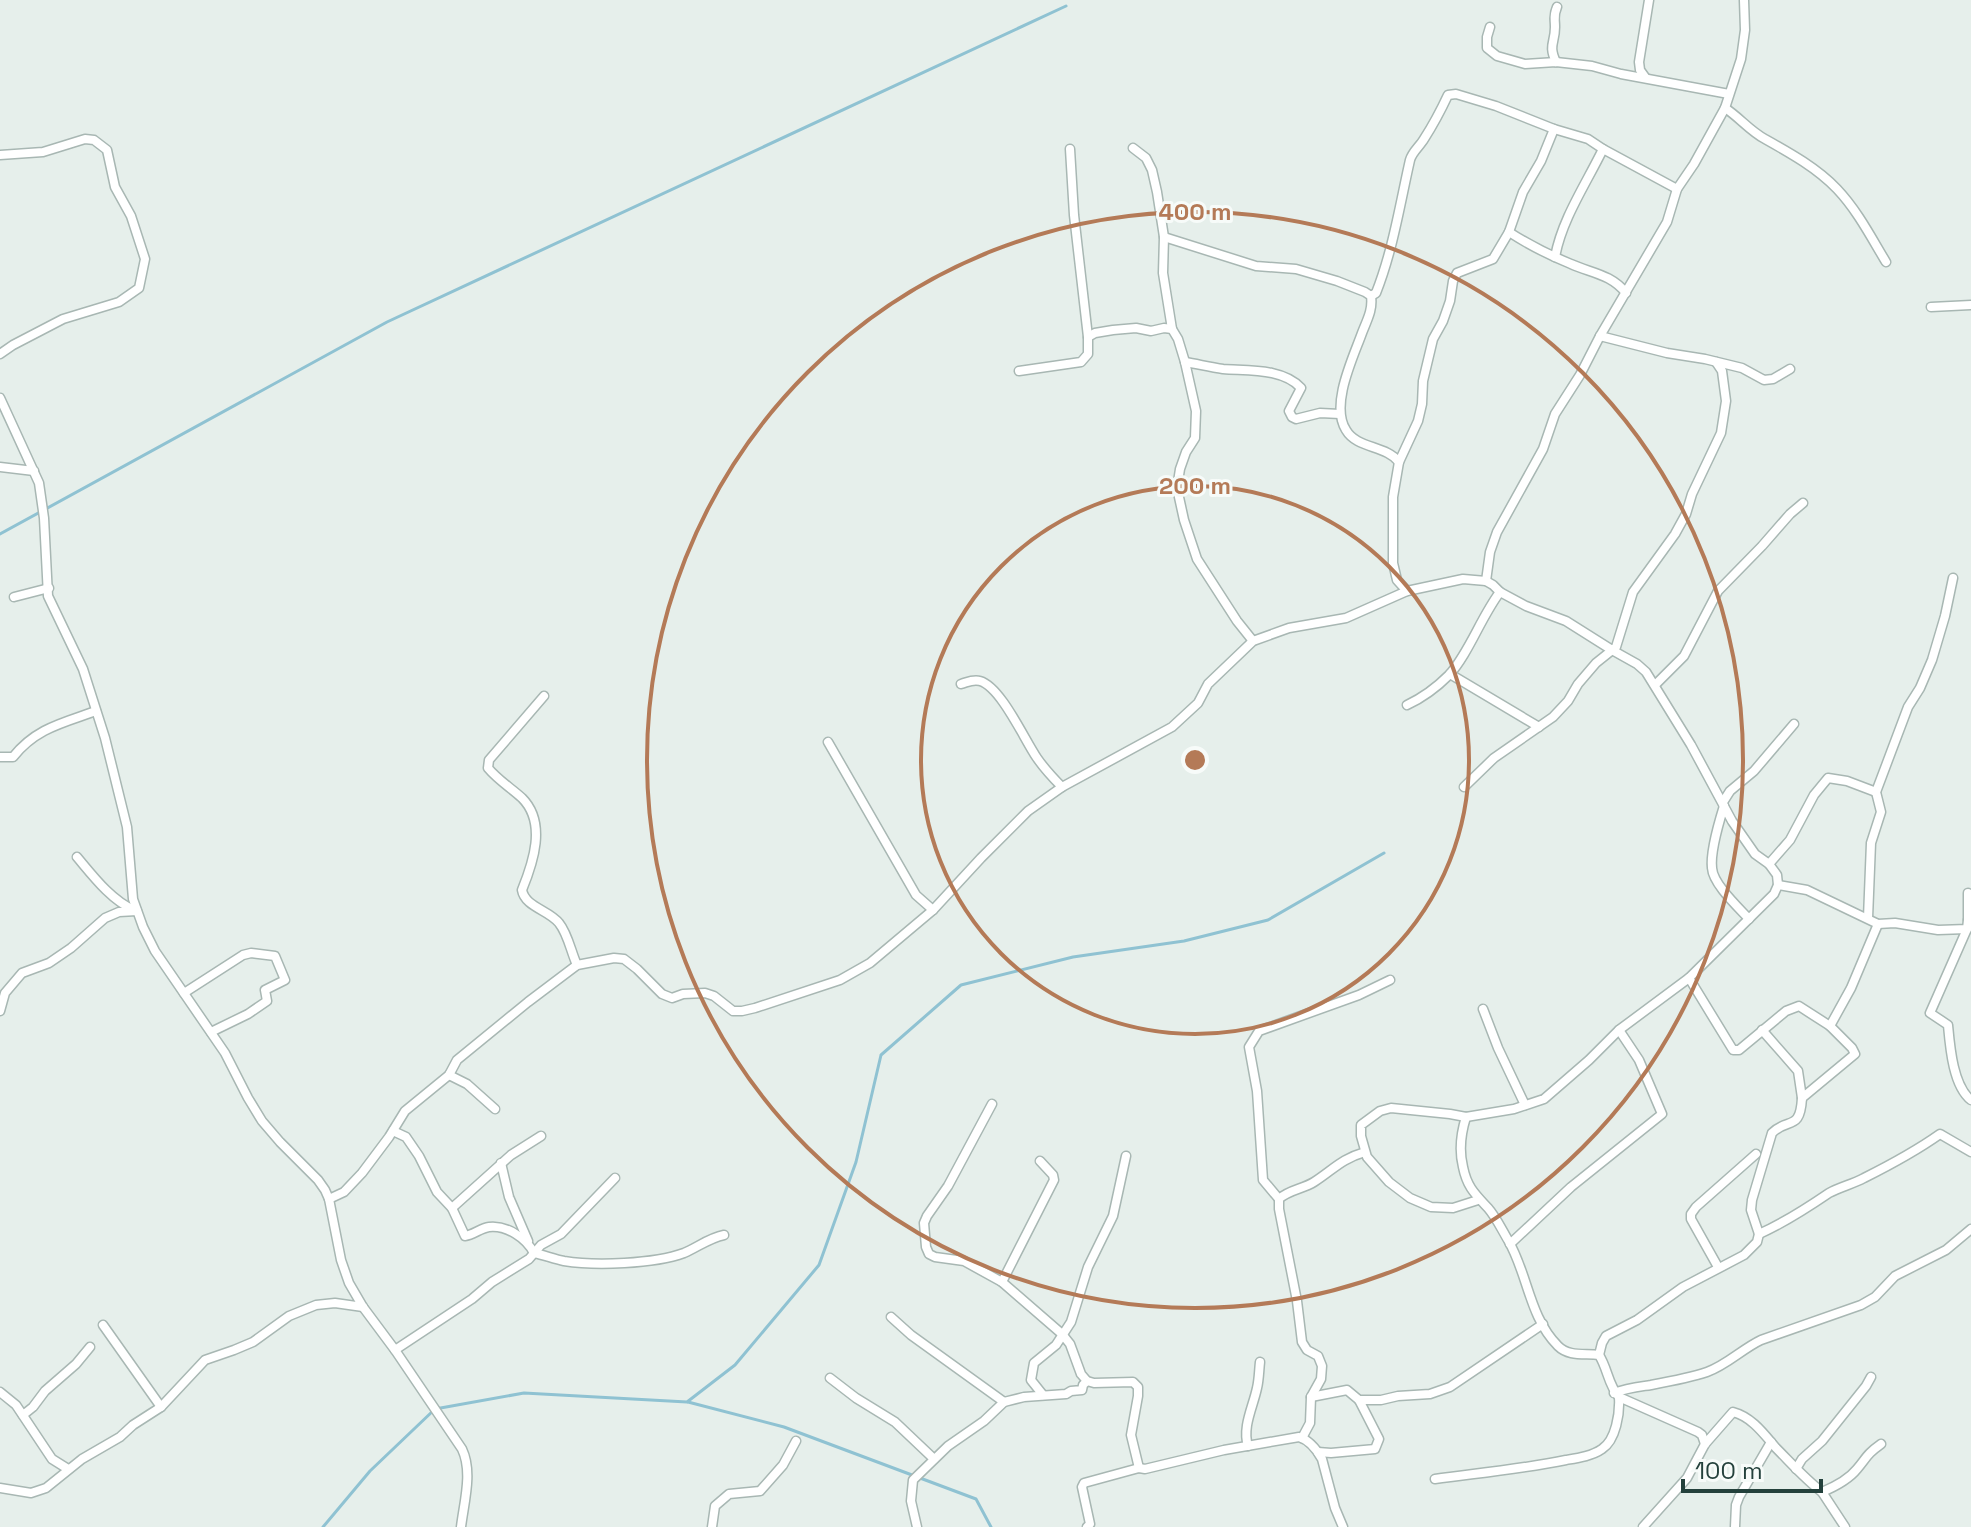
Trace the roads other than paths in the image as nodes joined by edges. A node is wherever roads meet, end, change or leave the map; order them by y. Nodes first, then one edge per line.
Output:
1 (1649, 0) edge
2 (1744, 0) edge
3 (1557, 7) dead end
4 (1490, 27) dead end
5 (1556, 62) junction
6 (1645, 77) junction
7 (1729, 94) junction
8 (1725, 108) junction
9 (1554, 129) junction
10 (1133, 148) dead end
11 (1070, 149) dead end
12 (1603, 149) junction
13 (0, 155) edge
14 (1677, 189) junction
15 (1509, 232) junction
16 (1164, 237) junction
17 (1555, 257) junction
18 (1886, 262) dead end
19 (1626, 293) junction
20 (1371, 296) junction
21 (1971, 305) edge
22 (1931, 307) dead end
23 (1172, 329) junction
24 (1600, 336) junction
25 (1088, 337) junction
26 (0, 354) edge
27 (1185, 362) junction
28 (1716, 362) junction
29 (1790, 369) dead end
30 (1019, 371) dead end
31 (0, 398) edge
32 (1340, 414) junction
33 (1399, 462) junction
34 (0, 467) edge
35 (34, 471) junction
36 (1803, 503) dead end
37 (1953, 578) dead end
38 (1486, 581) junction
39 (49, 588) junction
40 (1407, 591) junction
41 (1500, 592) junction
42 (14, 597) dead end
43 (1253, 641) junction
44 (1612, 650) junction
45 (1450, 674) junction
46 (961, 684) dead end
47 (1655, 685) junction
48 (544, 696) dead end
49 (1407, 705) dead end
50 (96, 711) junction
51 (1794, 724) dead end
52 (1539, 727) junction
53 (828, 742) dead end
54 (0, 757) edge
55 (1062, 787) junction
56 (1464, 787) dead end
57 (1876, 792) junction
58 (1723, 804) junction
59 (77, 857) dead end
60 (1769, 864) junction
61 (1778, 885) junction
62 (1968, 893) dead end
63 (933, 910) junction
64 (137, 911) junction
65 (1868, 918) junction
66 (1749, 919) junction
67 (1969, 923) edge
68 (1878, 924) junction
69 (577, 965) junction
70 (1689, 978) junction
71 (1390, 980) dead end
72 (184, 993) junction
73 (1483, 1009) dead end
74 (0, 1011) edge
75 (1830, 1026) junction
76 (1619, 1030) junction
77 (1762, 1030) junction
78 (211, 1032) junction
79 (449, 1075) junction
80 (1802, 1098) junction
81 (1971, 1100) edge
82 (992, 1104) dead end
83 (1525, 1105) junction
84 (495, 1109) dead end
85 (1466, 1117) junction
86 (393, 1131) junction
87 (541, 1136) dead end
88 (1365, 1152) junction
89 (1971, 1152) edge
90 (1756, 1154) dead end
91 (1126, 1156) dead end
92 (1040, 1161) dead end
93 (501, 1163) junction
94 (615, 1178) dead end
95 (329, 1199) junction
96 (1279, 1199) junction
97 (1478, 1200) junction
98 (452, 1208) junction
99 (1971, 1229) edge
100 (1759, 1234) junction
101 (724, 1235) dead end
102 (1510, 1244) junction
103 (532, 1249) junction
104 (1718, 1267) junction
105 (1002, 1282) junction
106 (363, 1307) junction
107 (891, 1317) dead end
108 (1543, 1324) junction
109 (103, 1325) dead end
110 (1062, 1334) junction
111 (90, 1347) dead end
112 (395, 1350) junction
113 (1599, 1355) junction
114 (1260, 1362) dead end
115 (1871, 1377) dead end
116 (830, 1378) dead end
117 (1087, 1381) junction
118 (0, 1392) edge
119 (1043, 1395) junction
120 (1616, 1395) junction
121 (1311, 1397) junction
122 (1359, 1400) junction
123 (1004, 1402) junction
124 (161, 1407) junction
125 (23, 1415) junction
126 (1302, 1438) junction
127 (796, 1441) dead end
128 (1771, 1442) junction
129 (1705, 1444) junction
130 (1881, 1444) dead end
131 (1248, 1446) junction
132 (1318, 1452) junction
133 (934, 1459) junction
134 (1139, 1468) junction
135 (68, 1469) junction
136 (1796, 1469) junction
137 (1435, 1479) dead end
138 (0, 1488) edge
139 (1822, 1492) junction
140 (461, 1527) edge
141 (712, 1527) edge
142 (917, 1527) edge
143 (1087, 1527) edge
144 (1343, 1527) edge
145 (1643, 1527) edge
146 (1735, 1527) edge
147 (1845, 1527) edge

1 - 6 street
2 - 7 street
3 - 5 street
4 - 5 street
5 - 6 street
6 - 7 street
7 - 8 street
8 - 14 street
8 - 18 street
9 - 12 street
9 - 15 street
9 - 20 street
10 - 16 street
11 - 25 street
12 - 14 street
12 - 17 street
13 - 26 street
14 - 19 street
15 - 17 street
15 - 33 street
16 - 20 street
16 - 23 street
17 - 19 street
19 - 24 street
20 - 32 street
21 - 22 street
23 - 25 street
23 - 27 street
24 - 28 street
24 - 38 street
25 - 30 street
27 - 32 street
27 - 43 street
28 - 29 street
28 - 44 street
31 - 35 street
32 - 33 street
33 - 40 street
34 - 35 street
35 - 39 street
36 - 47 street
37 - 57 street
38 - 40 street
38 - 41 street
39 - 42 street
39 - 50 street
40 - 43 street
41 - 44 street
41 - 45 street
43 - 55 street
44 - 47 street
44 - 52 street
45 - 49 street
45 - 52 street
46 - 55 street
47 - 58 street
48 - 69 street
50 - 54 street
50 - 64 street
51 - 58 street
52 - 56 street
53 - 63 street
55 - 63 street
57 - 60 street
57 - 65 street
58 - 60 street
58 - 66 street
59 - 64 street
60 - 61 street
61 - 65 street
61 - 66 street
62 - 67 street
63 - 69 street
64 - 72 street
64 - 74 street
65 - 68 street
66 - 70 street
67 - 68 street
67 - 81 street
68 - 75 street
69 - 79 street
70 - 76 street
70 - 77 street
71 - 96 street
72 - 78 street
72 - 78 street
73 - 83 street
75 - 77 street
75 - 80 street
76 - 83 street
76 - 102 street
77 - 80 street
78 - 95 street
79 - 84 street
79 - 86 street
80 - 100 street
82 - 105 street
83 - 85 street
85 - 88 street
85 - 97 street
86 - 95 street
86 - 98 street
87 - 93 street
88 - 96 street
88 - 97 street
89 - 100 street
90 - 104 street
91 - 110 street
92 - 105 street
93 - 98 street
93 - 103 street
94 - 103 street
95 - 106 street
96 - 121 street
97 - 102 street
98 - 103 street
99 - 120 street
100 - 104 street
101 - 103 street
102 - 108 street
103 - 112 street
104 - 113 street
105 - 110 street
106 - 112 street
106 - 124 street
107 - 123 street
108 - 113 street
108 - 122 street
109 - 124 street
110 - 117 street
110 - 119 street
111 - 125 street
112 - 140 street
113 - 120 street
114 - 131 street
115 - 136 street
116 - 133 street
117 - 119 street
117 - 134 street
118 - 125 street
119 - 123 street
120 - 129 street
120 - 137 street
121 - 122 street
121 - 126 street
122 - 132 street
123 - 133 street
124 - 135 street
125 - 135 street
126 - 131 street
126 - 132 street
127 - 141 street
128 - 129 street
128 - 136 street
128 - 146 street
129 - 145 street
130 - 139 street
131 - 134 street
132 - 144 street
133 - 142 street
134 - 143 street
135 - 138 street
136 - 139 street
139 - 147 street

